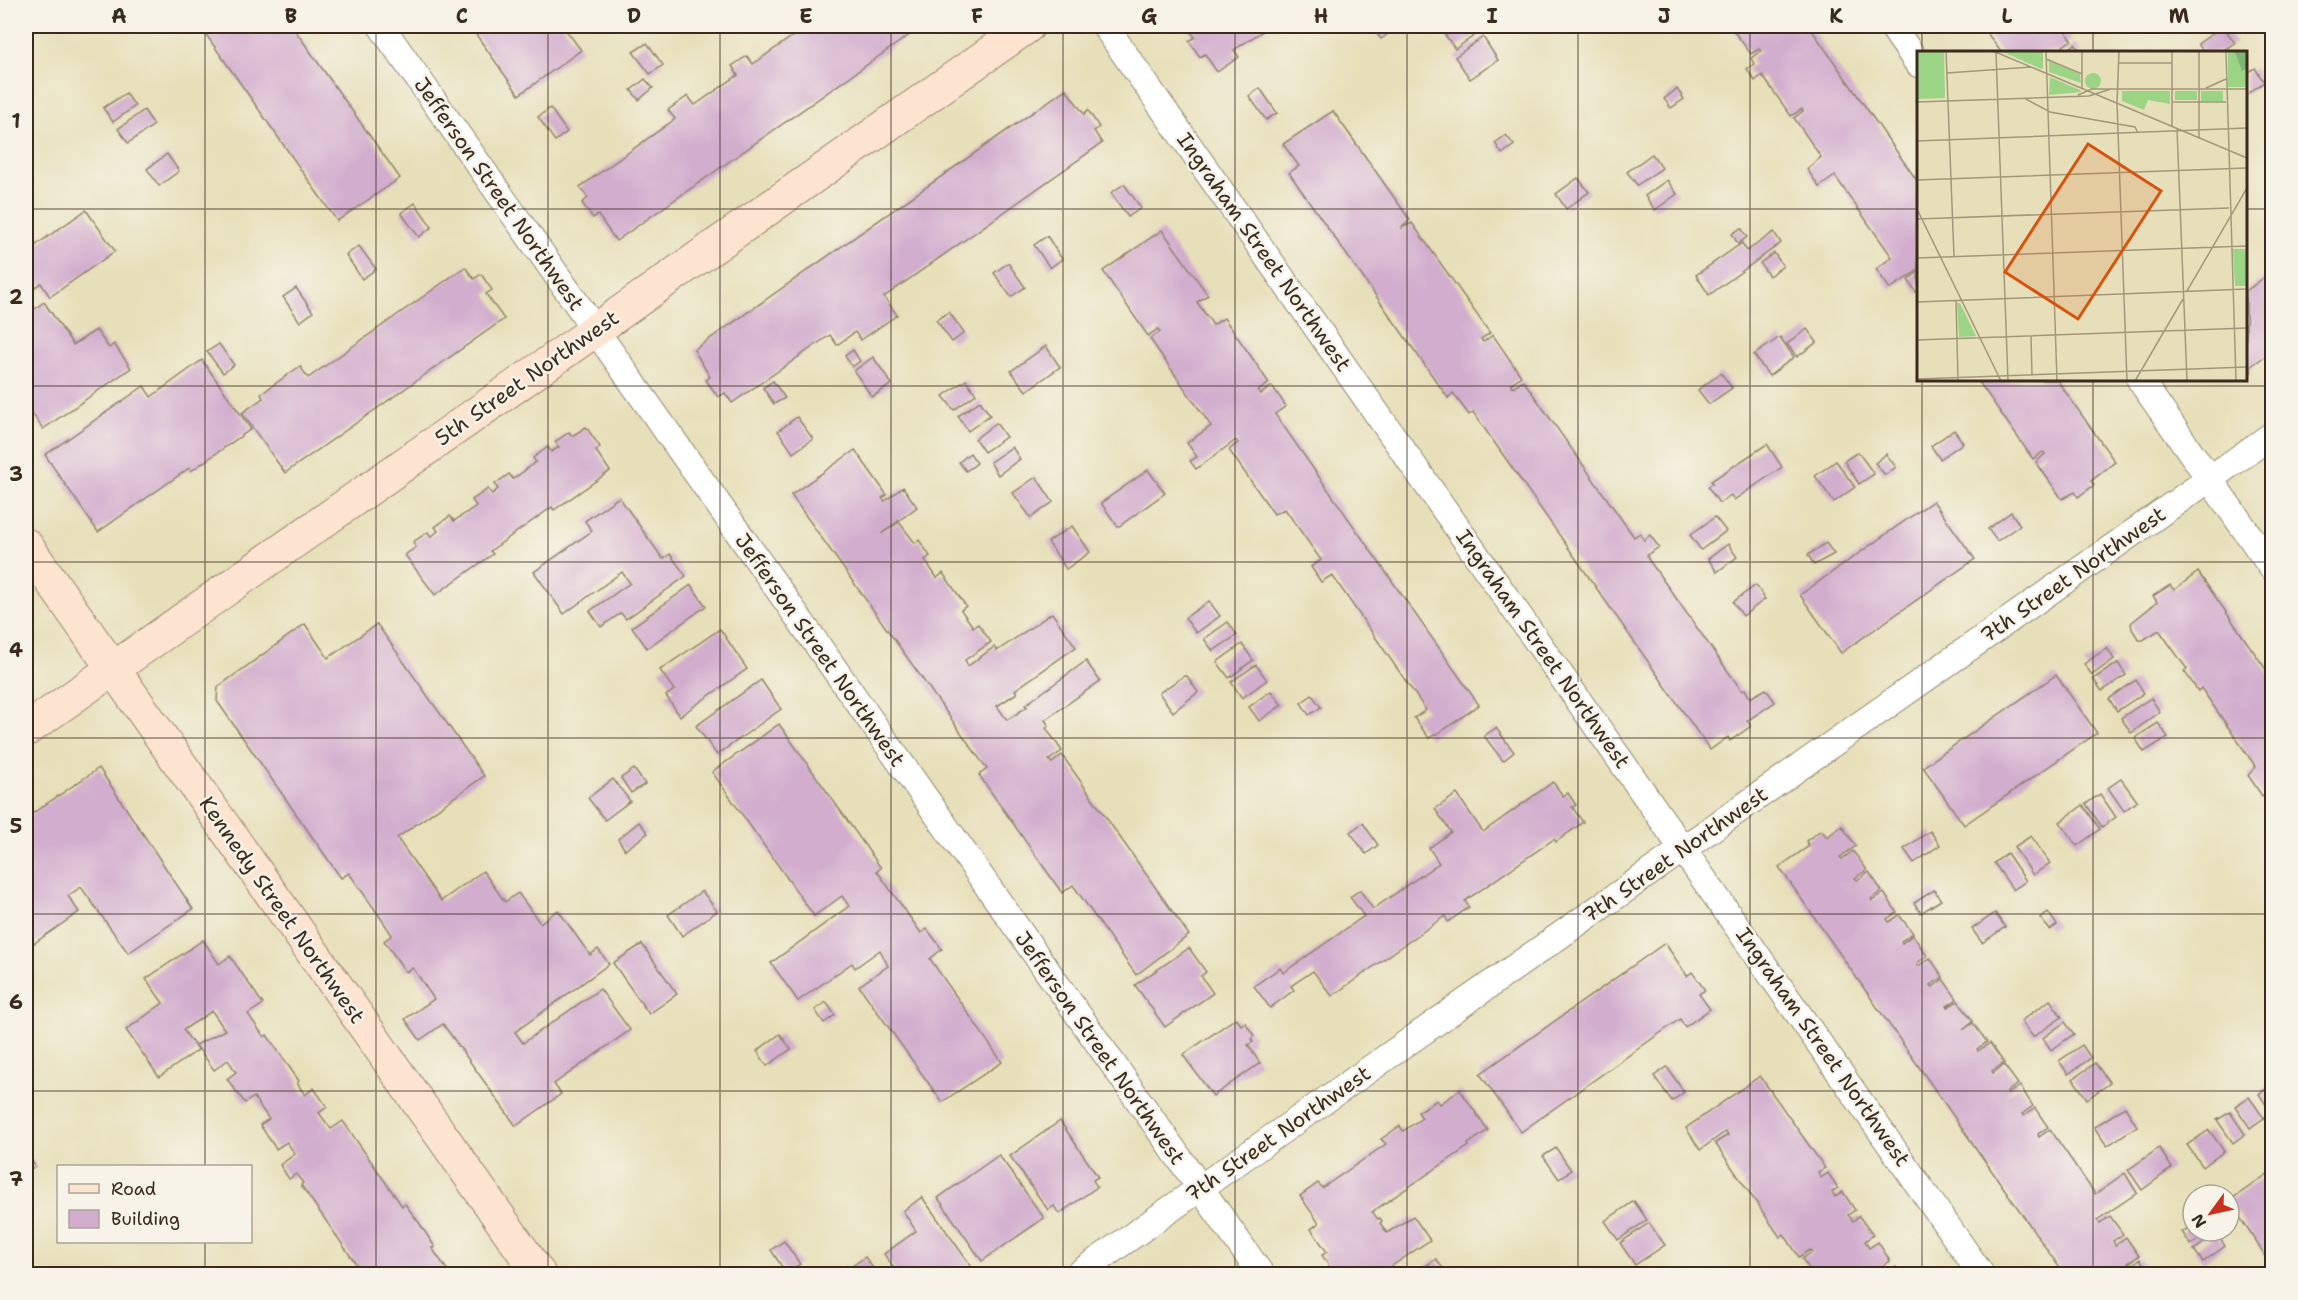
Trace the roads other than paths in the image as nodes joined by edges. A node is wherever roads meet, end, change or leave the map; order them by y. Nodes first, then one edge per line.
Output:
1 (381, 26) edge
2 (1028, 26) edge
3 (1104, 26) edge
4 (1892, 26) edge
5 (1917, 63) edge
6 (595, 330) junction
7 (2141, 381) edge
8 (2272, 435) edge
9 (2210, 479) junction
10 (26, 545) edge
11 (2272, 568) edge
12 (113, 669) junction
13 (26, 730) edge
14 (1684, 849) junction
15 (1201, 1189) junction
16 (539, 1275) edge
17 (1078, 1275) edge
18 (1261, 1275) edge
19 (1981, 1275) edge

1 - 6 street, Jefferson Street Northwest
2 - 6 street, 5th Street Northwest
3 - 14 street, Ingraham Street Northwest
4 - 5 street
6 - 12 street, 5th Street Northwest
6 - 15 street, Jefferson Street Northwest
7 - 9 street
8 - 9 street, 7th Street Northwest
9 - 11 street
9 - 14 street, 7th Street Northwest
10 - 12 street, Kennedy Street Northwest
12 - 13 street, 5th Street Northwest
12 - 16 street, Kennedy Street Northwest
14 - 15 street, 7th Street Northwest
14 - 19 street, Ingraham Street Northwest
15 - 17 street, 7th Street Northwest
15 - 18 street, Jefferson Street Northwest

